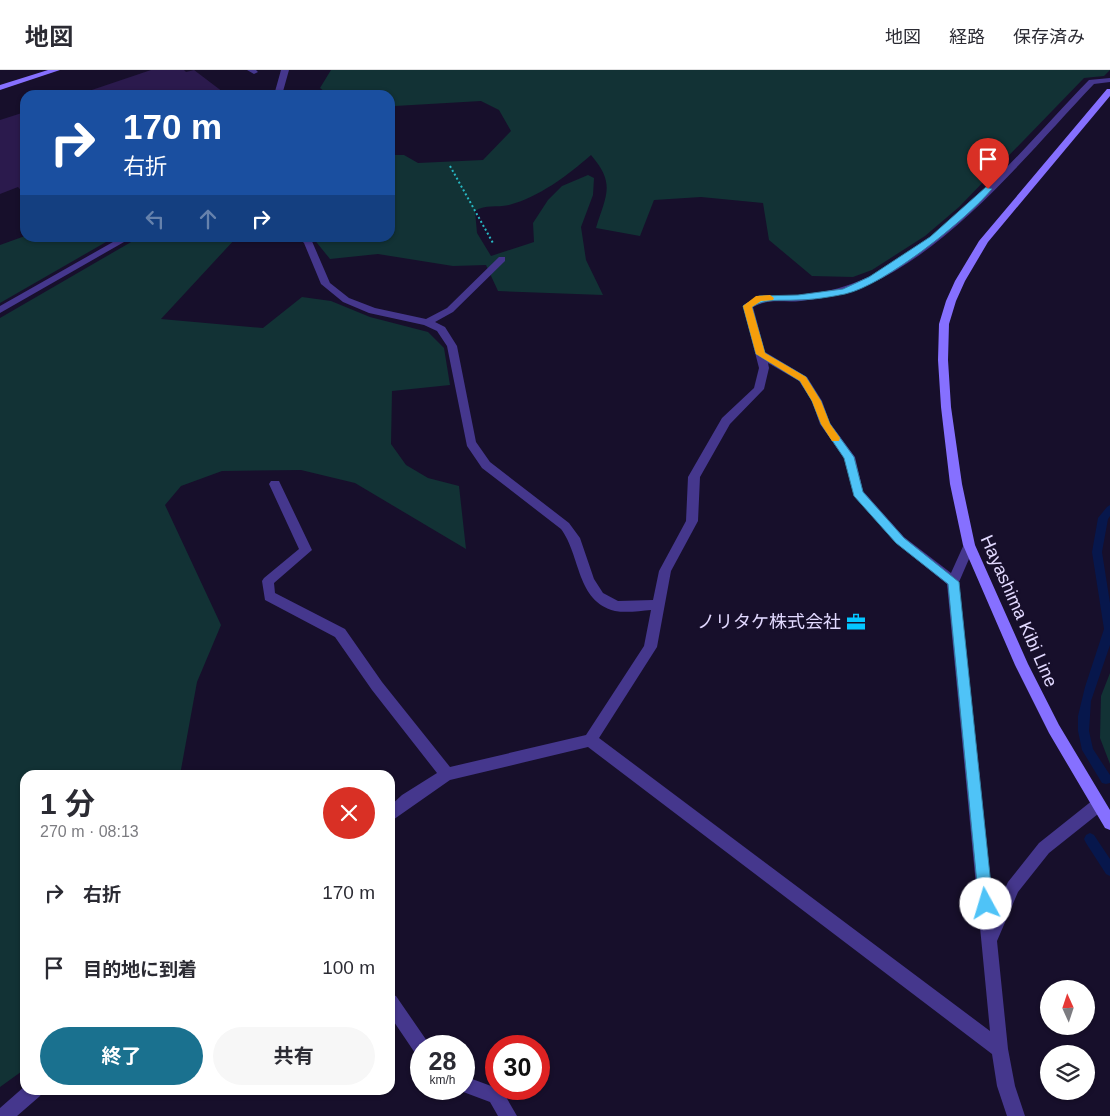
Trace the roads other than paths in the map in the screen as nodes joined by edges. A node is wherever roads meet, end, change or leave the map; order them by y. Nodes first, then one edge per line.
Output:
1 (56, 70) edge
2 (285, 70) edge
3 (1110, 80) edge
4 (0, 88) edge
5 (279, 90) edge
6 (1110, 91) edge
7 (119, 242) edge
8 (308, 242) edge
9 (502, 259) road end
10 (0, 310) edge
11 (427, 322) junction
12 (761, 354) junction
13 (275, 484) dead end
14 (969, 545) junction
15 (953, 582) junction
16 (659, 605) junction
17 (590, 740) junction
18 (447, 774) junction
19 (1098, 805) junction
20 (395, 811) edge
21 (1110, 823) edge
22 (990, 942) junction
23 (395, 1009) edge
24 (413, 1035) edge
25 (1000, 1049) junction
26 (475, 1088) edge
27 (28, 1095) edge
28 (4, 1116) edge
29 (508, 1116) edge
30 (1016, 1116) edge

1 - 4 main road
2 - 5 street
3 - 12 street
6 - 14 main road, Hayashima Kibi Line
7 - 10 street
8 - 11 street
9 - 11 street
11 - 16 street
12 - 15 street
12 - 16 street
13 - 18 street
14 - 15 street
14 - 19 main road, Hayashima Kibi Line
15 - 22 street
16 - 17 street
17 - 18 street
17 - 25 street
18 - 20 street
19 - 21 main road, Hayashima Kibi Line
19 - 22 street
22 - 25 street
23 - 24 street
25 - 30 street
26 - 29 street
27 - 28 street

